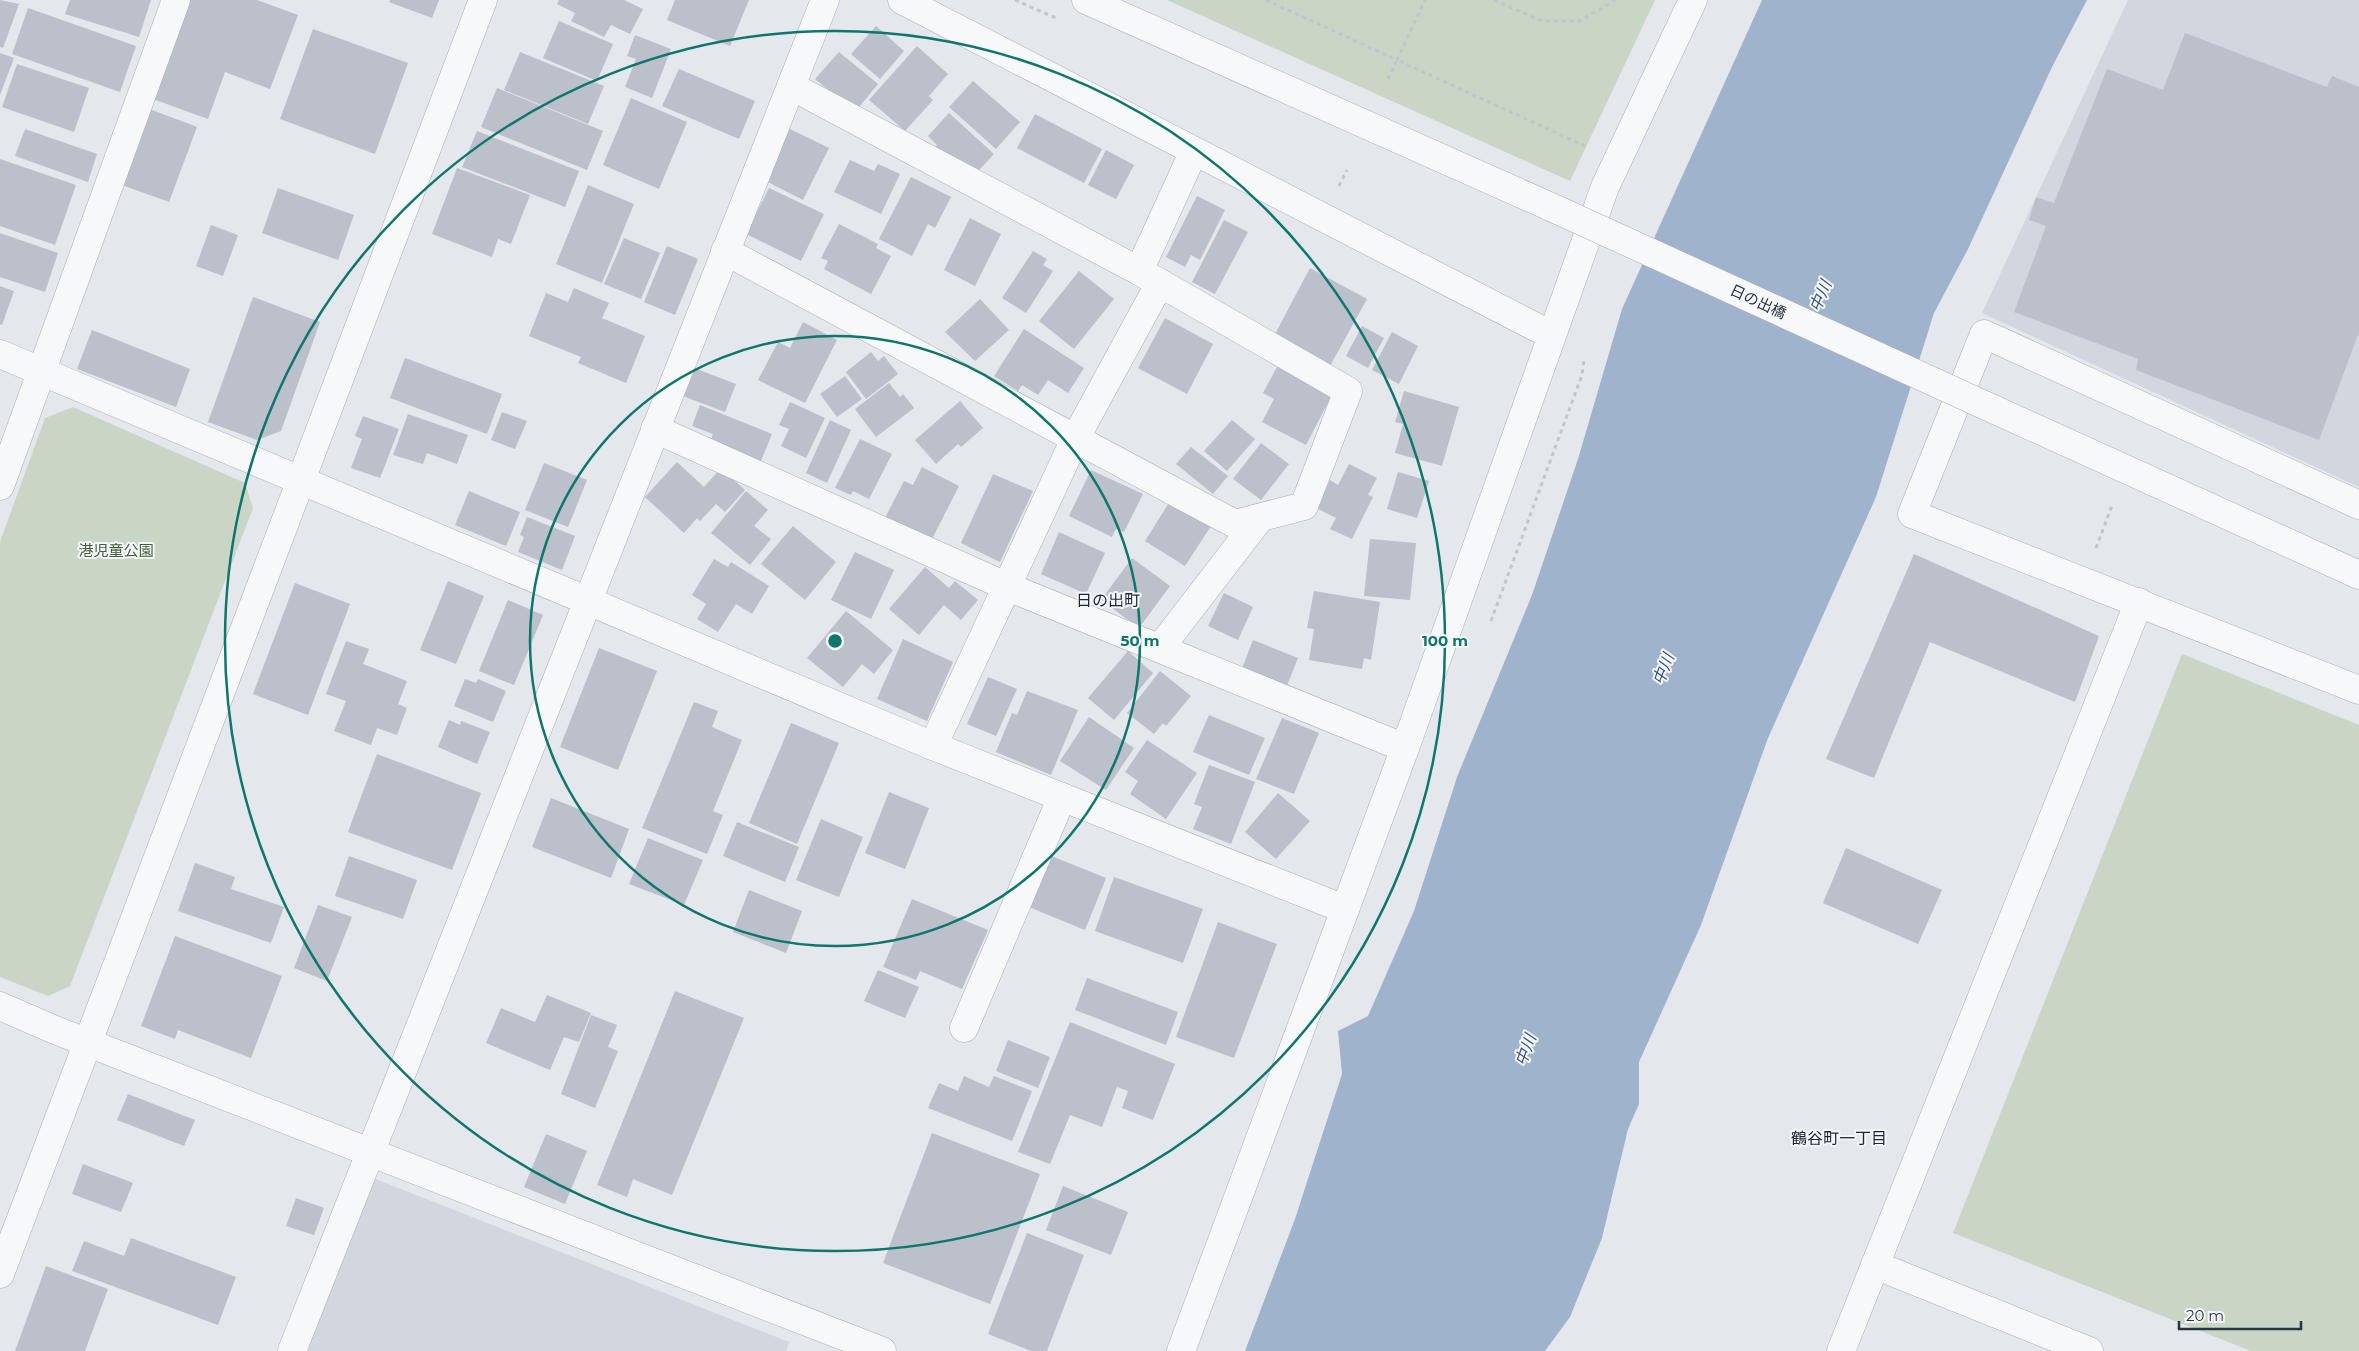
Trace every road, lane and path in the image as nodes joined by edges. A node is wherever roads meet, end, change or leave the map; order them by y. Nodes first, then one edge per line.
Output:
1 (176, 0) edge
2 (483, 0) edge
3 (825, 0) edge
4 (902, 0) edge
5 (1086, 0) edge
6 (1266, 0) edge
7 (1425, 0) edge
8 (1494, 0) edge
9 (1616, 0) edge
10 (1693, 0) edge
11 (1397, 60) junction
12 (1388, 79) dead end
13 (791, 86) junction
14 (1194, 151) junction
15 (1617, 161) junction
16 (1347, 170) dead end
17 (1339, 187) dead end
18 (725, 251) junction
19 (1150, 277) junction
20 (1552, 335) junction
21 (0, 354) edge
22 (42, 372) junction
23 (655, 429) junction
24 (1075, 439) junction
25 (300, 480) junction
26 (0, 486) edge
27 (2115, 497) dead end
28 (2359, 505) edge
29 (1260, 518) junction
30 (2095, 552) dead end
31 (2359, 575) edge
32 (1008, 587) junction
33 (587, 601) junction
34 (2139, 602) junction
35 (1160, 648) junction
36 (2359, 690) edge
37 (933, 746) junction
38 (1405, 748) junction
39 (1062, 797) junction
40 (1344, 909) junction
41 (0, 1006) edge
42 (964, 1028) dead end
43 (88, 1042) junction
44 (371, 1152) junction
45 (1875, 1265) junction
46 (0, 1274) edge
47 (292, 1351) edge
48 (882, 1351) edge
49 (1181, 1351) edge
50 (1841, 1351) edge
51 (2089, 1351) edge

1 - 22 street
2 - 25 street
3 - 13 street
4 - 14 street
5 - 31 street, 日の出橋, bridge
6 - 11 path
7 - 11 path
8 - 9 path
10 - 15 street
11 - 12 path
11 - 15 path
13 - 18 street
13 - 19 street
14 - 19 street
14 - 20 street
15 - 20 street
16 - 17 path
18 - 23 street
18 - 24 street
19 - 24 street
19 - 29 street
20 - 38 street
21 - 22 street
22 - 25 street
22 - 26 street
23 - 32 street
23 - 33 street
24 - 29 street
24 - 32 street
25 - 33 street
25 - 43 street
27 - 30 path
28 - 34 street
29 - 35 street
32 - 35 street
32 - 37 street
33 - 37 street
33 - 44 street
34 - 36 street
34 - 45 street
35 - 38 street
37 - 39 street
38 - 40 street
39 - 40 street
39 - 42 street
40 - 49 street
41 - 43 street
43 - 44 street
43 - 46 street
44 - 47 street
44 - 48 street
45 - 50 street
45 - 51 street

